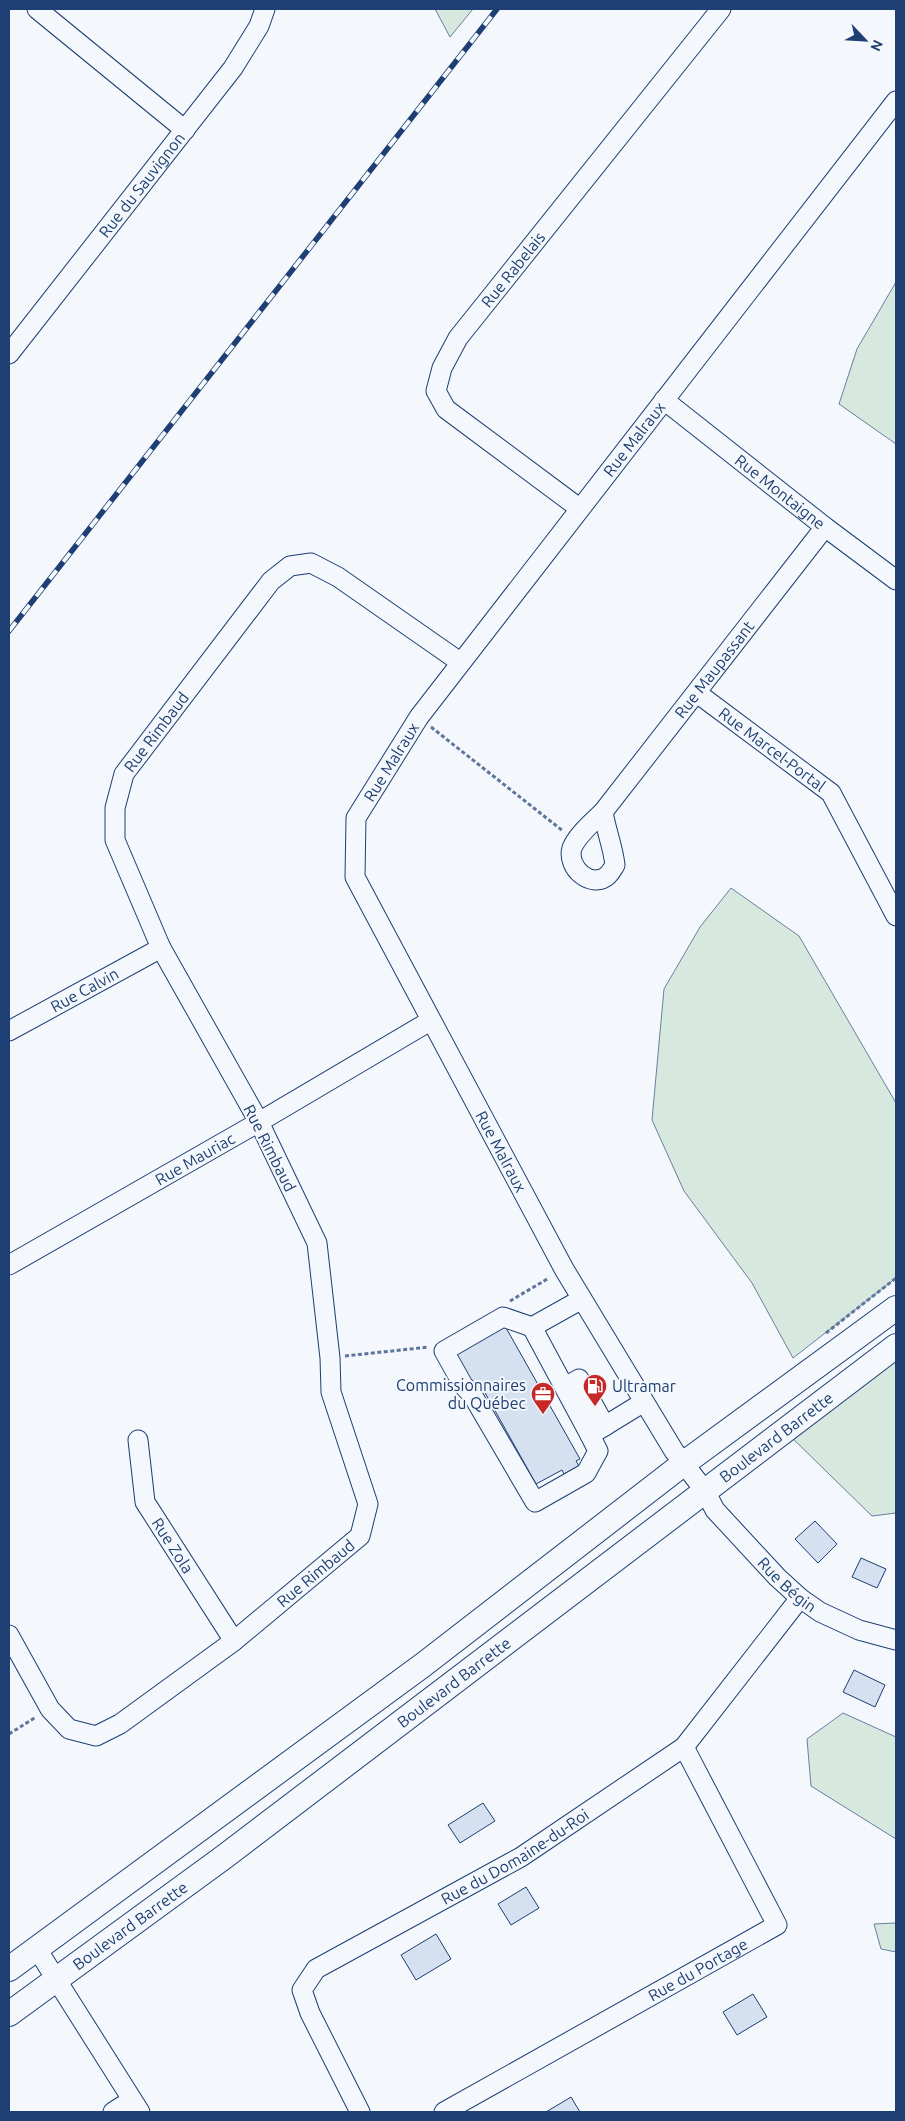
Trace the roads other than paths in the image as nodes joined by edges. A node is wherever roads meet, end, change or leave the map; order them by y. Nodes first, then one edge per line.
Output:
1 (38, 9) edge
2 (265, 9) edge
3 (722, 9) edge
4 (896, 102) edge
5 (185, 130) junction
6 (9, 354) edge
7 (664, 400) junction
8 (579, 508) junction
9 (825, 527) junction
10 (896, 580) edge
11 (460, 662) junction
12 (696, 693) junction
13 (603, 812) junction
14 (896, 916) edge
15 (161, 948) junction
16 (430, 1021) junction
17 (9, 1031) edge
18 (259, 1122) junction
19 (9, 1265) edge
20 (582, 1299) junction
21 (896, 1308) edge
22 (532, 1326) junction
23 (896, 1346) edge
24 (644, 1402) junction
25 (598, 1430) junction
26 (138, 1440) dead end
27 (683, 1464) junction
28 (705, 1491) junction
29 (800, 1598) junction
30 (9, 1635) edge
31 (896, 1640) edge
32 (234, 1641) junction
33 (684, 1747) junction
34 (37, 1949) junction
35 (9, 1969) edge
36 (56, 1981) junction
37 (9, 2014) edge
38 (136, 2106) edge
39 (113, 2112) edge
40 (360, 2112) edge
41 (444, 2112) edge

1 - 5 street
2 - 5 street, Rue du Sauvignon
3 - 8 street, Rue Rabelais
4 - 7 street, Rue Malraux
5 - 6 street, Rue du Sauvignon
7 - 8 street, Rue Malraux
7 - 9 street, Rue Montaigne
8 - 11 street, Rue Malraux
9 - 10 street, Rue Montaigne
9 - 12 street, Rue Maupassant
11 - 15 street, Rue Rimbaud
11 - 16 street, Rue Malraux
12 - 13 street, Rue Maupassant
12 - 14 street, Rue Marcel-Portal
13 - 13 street, Rue Maupassant
15 - 17 street, Rue Calvin
15 - 18 street, Rue Rimbaud
16 - 18 street, Rue Mauriac
16 - 20 street, Rue Malraux
18 - 19 street, Rue Mauriac
18 - 32 street, Rue Rimbaud
20 - 22 street
20 - 24 street, Rue Malraux
21 - 27 main road, Boulevard Barrette
22 - 25 street
22 - 25 street
23 - 28 main road, Boulevard Barrette
24 - 25 street
24 - 27 street, Rue Malraux
26 - 32 street, Rue Zola
27 - 28 street, Rue Malraux
27 - 34 main road, Boulevard Barrette
28 - 29 street, Rue Bégin
28 - 36 main road, Boulevard Barrette
29 - 31 street, Rue Bégin
29 - 33 street, Rue du Domaine-du-Roi
30 - 32 street, Rue Rimbaud
33 - 40 street, Rue du Domaine-du-Roi
33 - 41 street, Rue du Portage
34 - 35 main road, Boulevard Barrette
34 - 36 street
36 - 37 main road, Boulevard Barrette
36 - 38 street
38 - 39 street

